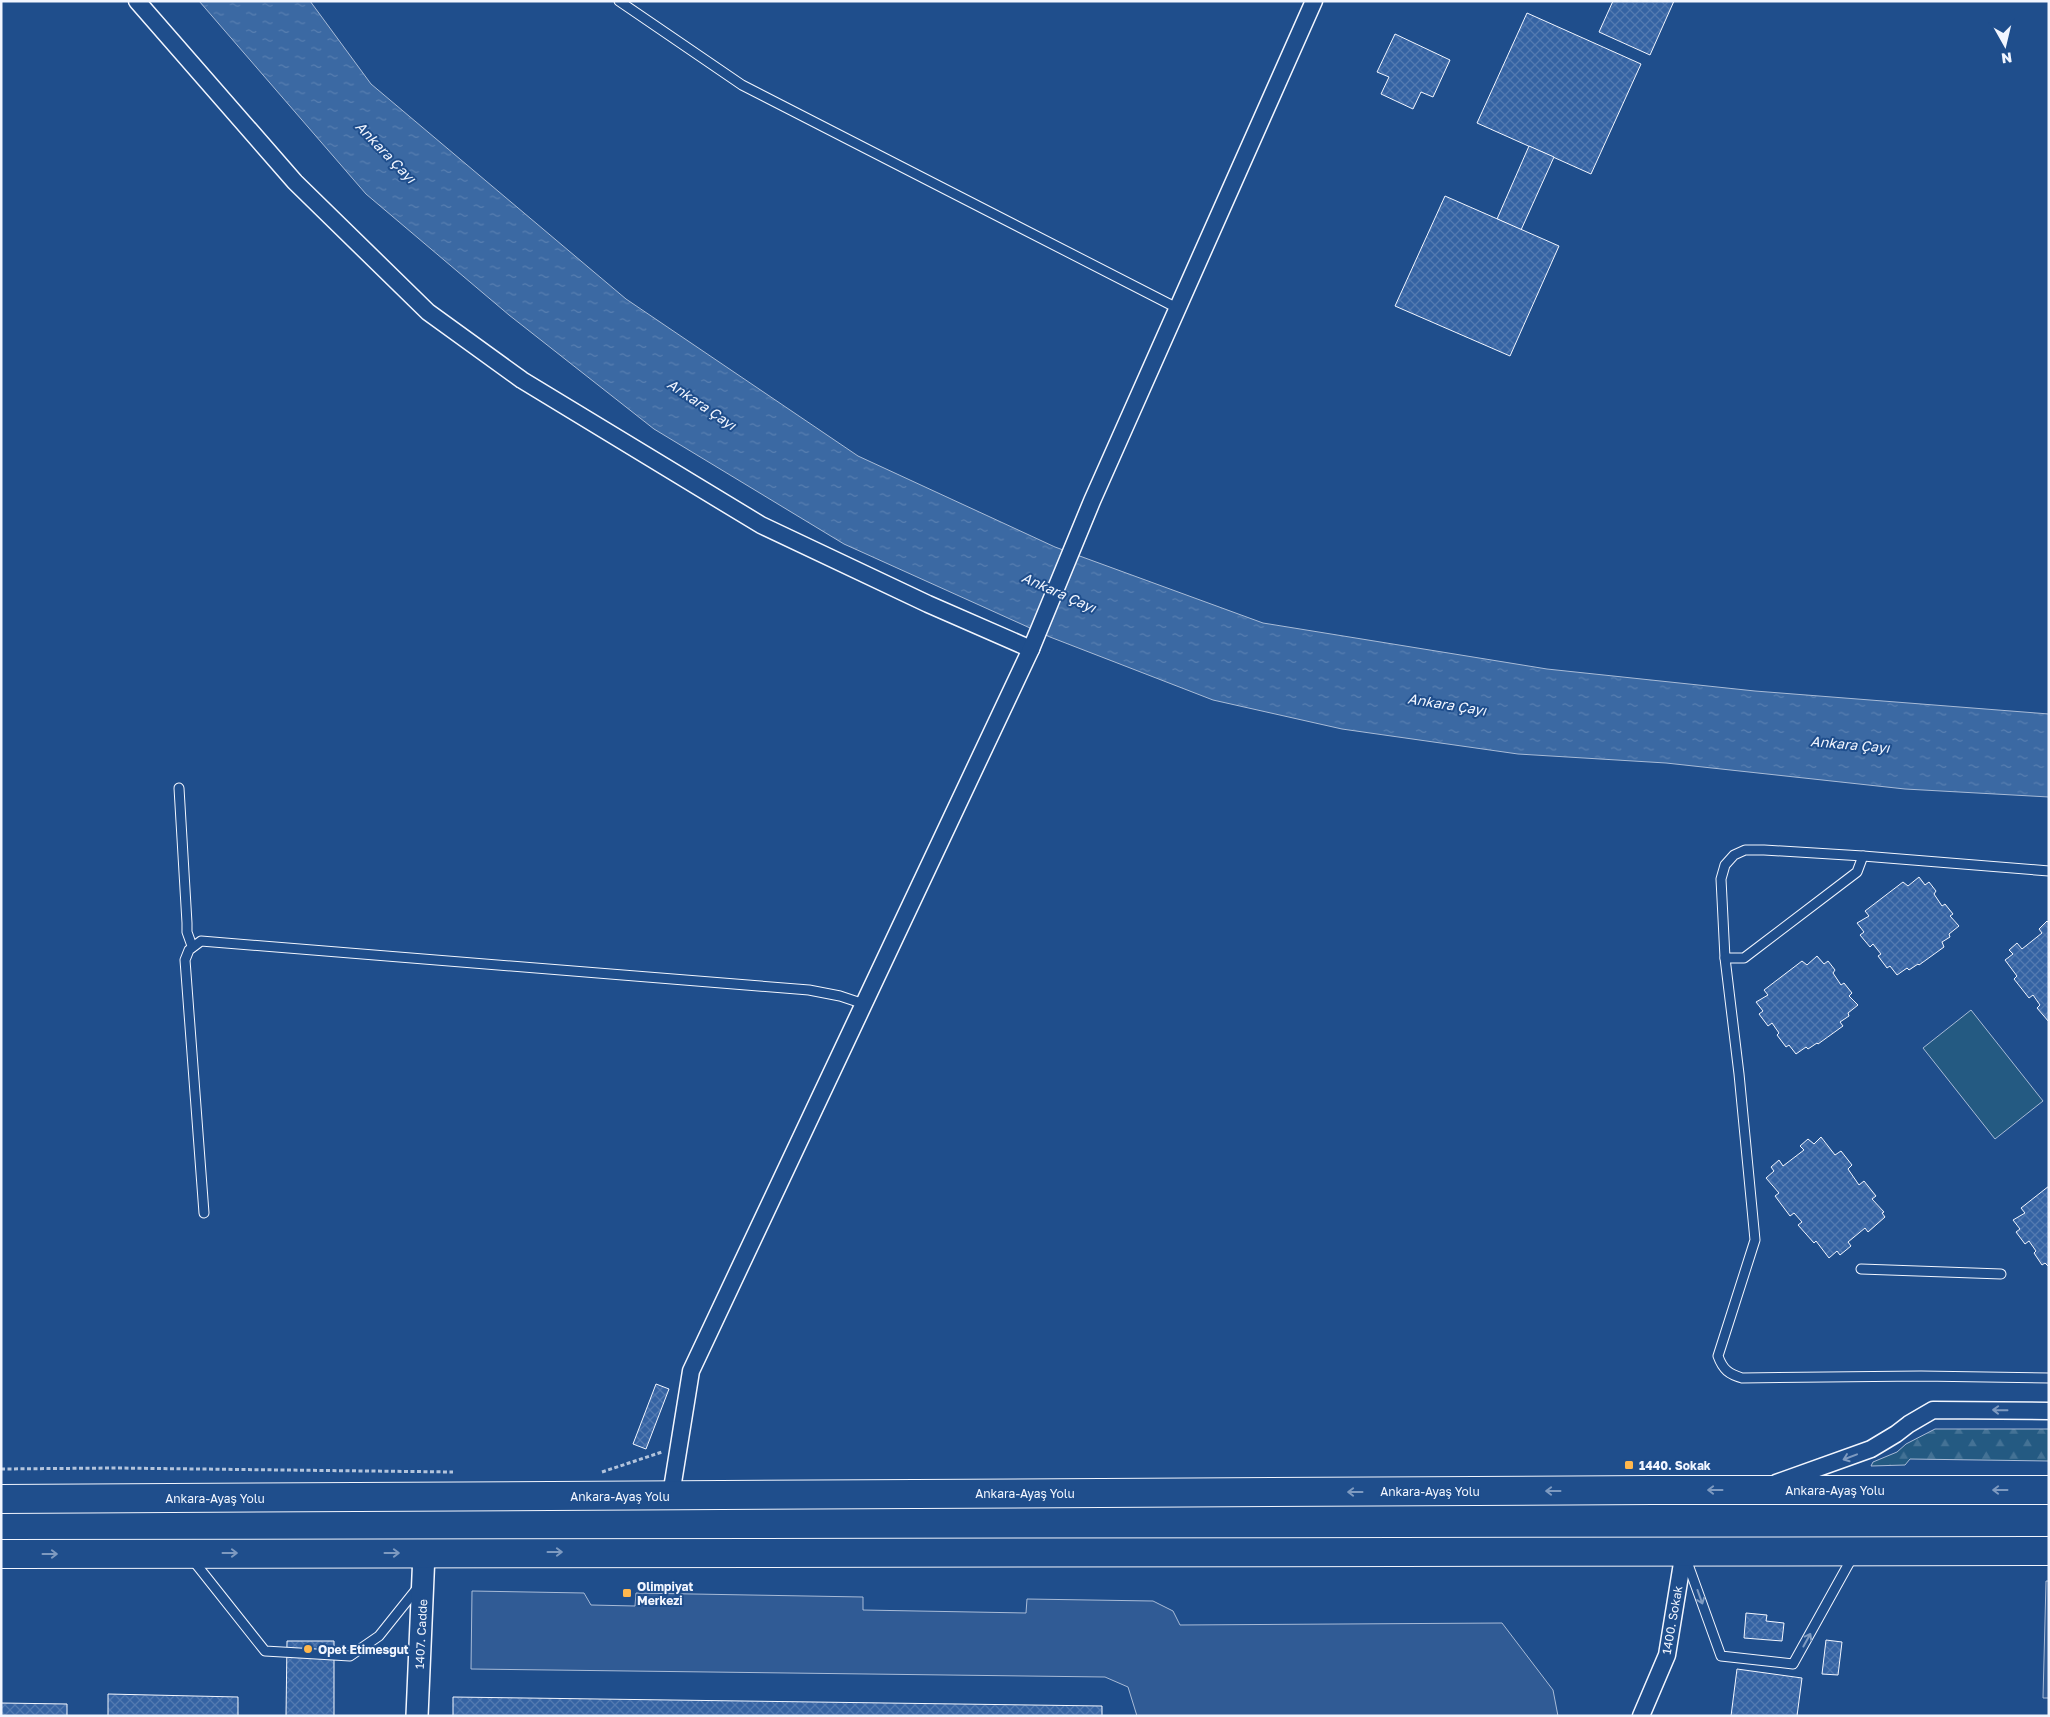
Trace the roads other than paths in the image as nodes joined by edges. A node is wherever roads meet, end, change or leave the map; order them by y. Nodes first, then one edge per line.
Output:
1 (137, 1) edge
2 (618, 1) edge
3 (1314, 1) edge
4 (1179, 309) junction
5 (1031, 649) junction
6 (179, 788) dead end
7 (1863, 856) junction
8 (2049, 871) edge
9 (192, 946) junction
10 (1725, 958) junction
11 (864, 1004) junction
12 (204, 1213) dead end
13 (1861, 1269) dead end
14 (2001, 1274) dead end
15 (2049, 1378) edge
16 (2049, 1411) edge
17 (1755, 1490) junction
18 (2049, 1490) edge
19 (671, 1495) junction
20 (1, 1499) edge
21 (1857, 1550) junction
22 (1684, 1551) junction
23 (2049, 1551) edge
24 (187, 1553) junction
25 (424, 1553) junction
26 (1, 1554) edge
27 (423, 1581) junction
28 (417, 1716) edge
29 (1641, 1716) edge

1 - 5 street
2 - 4 lane
3 - 4 street
4 - 5 street
5 - 11 street
6 - 9 lane
7 - 8 lane
7 - 10 lane
7 - 10 lane
9 - 11 lane
9 - 12 lane
10 - 15 lane
11 - 19 street
13 - 14 lane
16 -> 17 street
18 -> 17 highway, Ankara-Ayaş Yolu
17 -> 19 highway, Ankara-Ayaş Yolu
19 - 20 highway, Ankara-Ayaş Yolu
21 - 22 highway
22 -> 21 lane
21 - 23 highway
25 -> 22 highway
22 - 29 street, 1400. Sokak
24 -> 25 highway
26 -> 24 highway
24 - 27 lane
25 - 27 street, 1407. Cadde
27 - 28 street, 1407. Cadde

